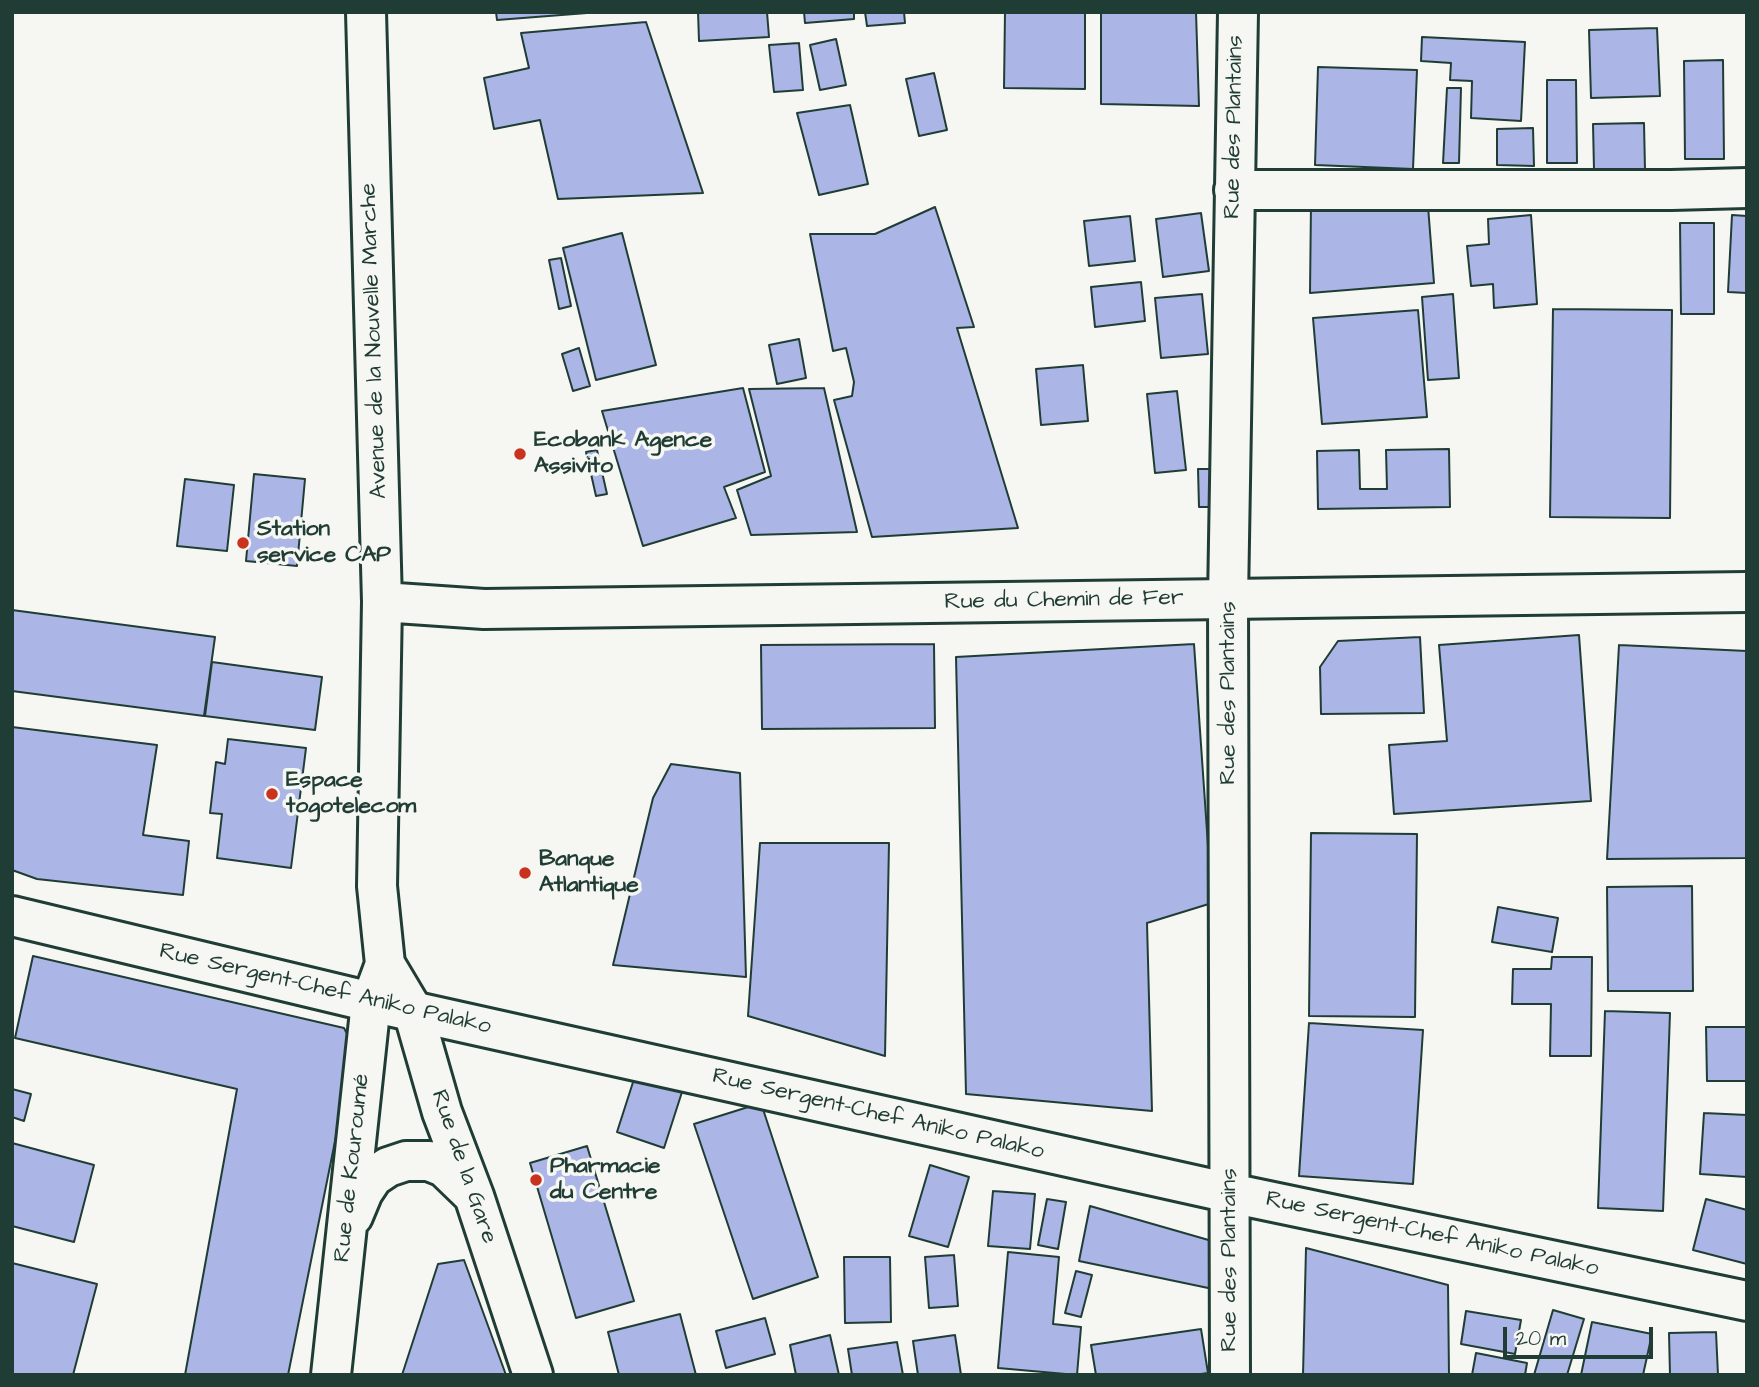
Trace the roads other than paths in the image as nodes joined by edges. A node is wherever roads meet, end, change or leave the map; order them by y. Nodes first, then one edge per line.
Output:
1 (366, 12) edge
2 (1238, 12) edge
3 (1747, 188) edge
4 (1234, 190) junction
5 (1747, 592) edge
6 (1228, 599) junction
7 (382, 602) junction
8 (12, 916) edge
9 (385, 964) junction
10 (371, 1002) junction
11 (413, 1011) junction
12 (1230, 1193) junction
13 (474, 1196) junction
14 (346, 1231) junction
15 (1747, 1301) edge
16 (331, 1375) edge
17 (533, 1375) edge
18 (1230, 1375) edge

1 - 7 street, Avenue de la Nouvelle Marche
2 - 4 street, Rue des Plantains
3 - 4 street
4 - 6 street, Rue des Plantains
5 - 6 street, Rue du Chemin de Fer
6 - 7 street, Rue du Chemin de Fer
6 - 12 street, Rue des Plantains
7 - 9 street, Avenue de la Nouvelle Marche
8 - 10 street, Rue Sergent-Chef Aniko Palako
9 - 10 street, Rue de Kouroumé
9 - 11 street, Rue de la Gare
10 - 11 street, Rue Sergent-Chef Aniko Palako
10 - 14 street, Rue de Kouroumé
11 - 12 street, Rue Sergent-Chef Aniko Palako
11 - 13 street, Rue de la Gare
12 - 15 street, Rue Sergent-Chef Aniko Palako
12 - 18 street, Rue des Plantains
13 - 14 street
13 - 17 street, Rue de la Gare
14 - 16 street, Rue de Kouroumé

